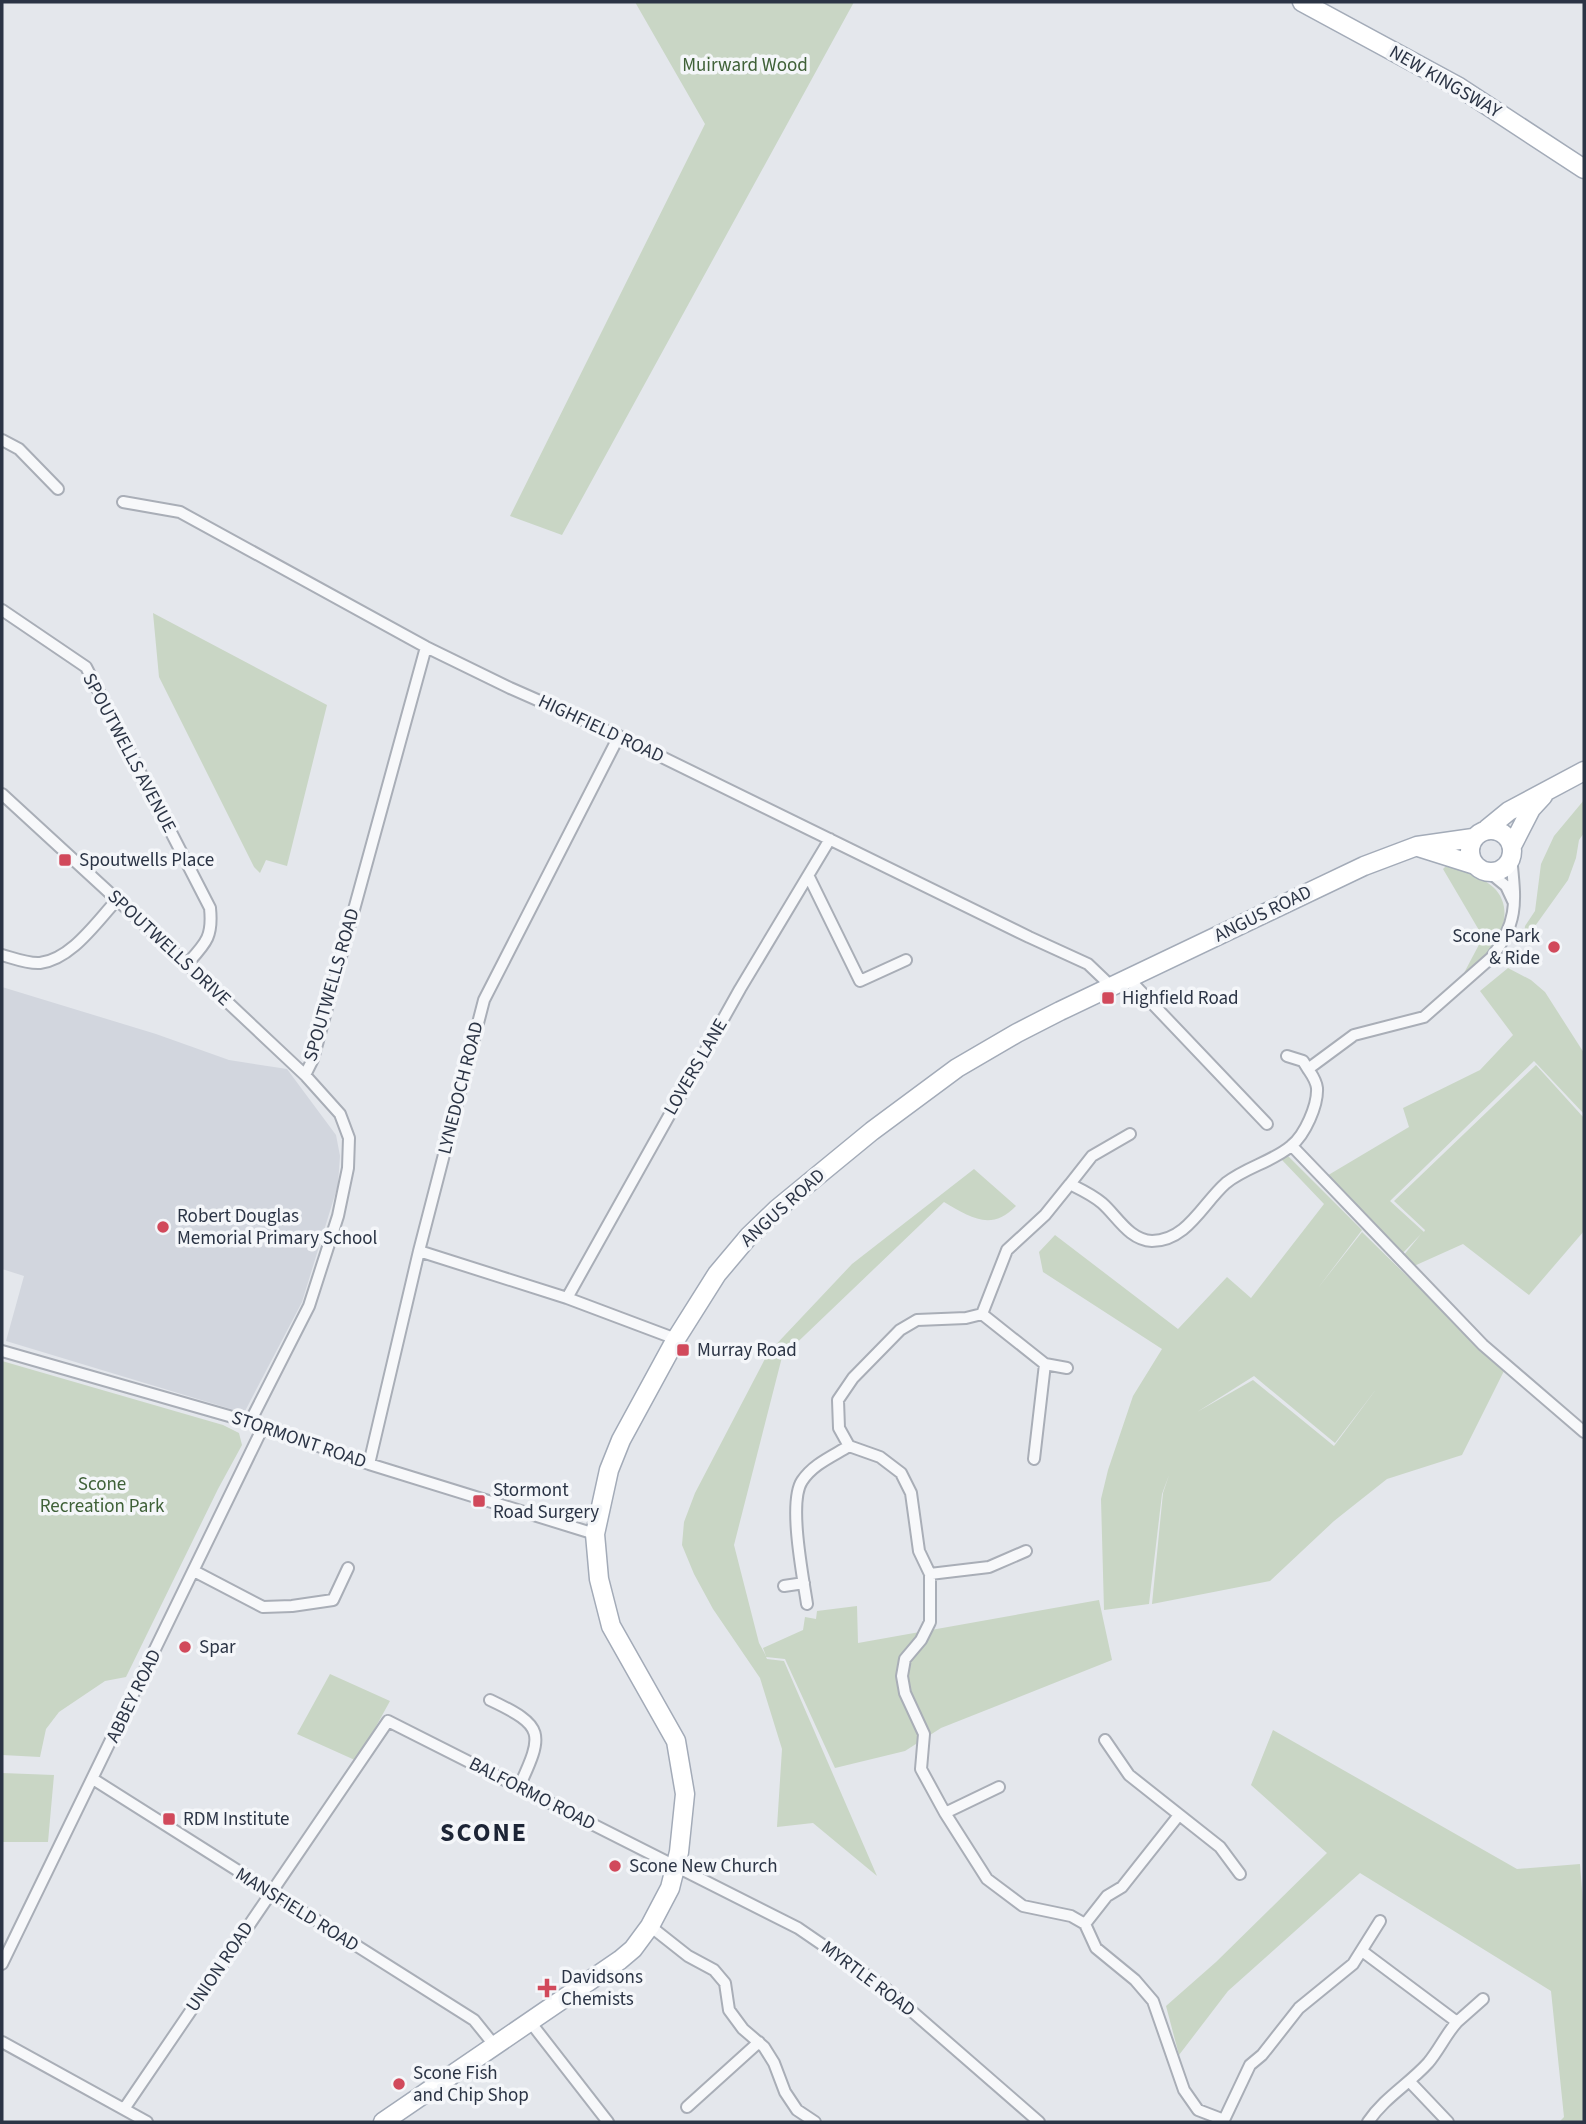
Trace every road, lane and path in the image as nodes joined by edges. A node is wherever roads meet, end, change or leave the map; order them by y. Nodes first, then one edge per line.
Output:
1 (1301, 2) edge
2 (1584, 169) edge
3 (2, 440) edge
4 (58, 489) dead end
5 (123, 502) dead end
6 (2, 610) edge
7 (426, 647) junction
8 (619, 736) junction
9 (1584, 771) edge
10 (1550, 788) junction
11 (2, 794) edge
12 (1480, 834) junction
13 (830, 839) junction
14 (1417, 846) junction
15 (1511, 851) junction
16 (1482, 869) junction
17 (808, 877) junction
18 (117, 900) junction
19 (1514, 903) junction
20 (2, 955) edge
21 (906, 960) dead end
22 (187, 964) junction
23 (1120, 982) junction
24 (1287, 1056) dead end
25 (1308, 1069) junction
26 (305, 1076) junction
27 (1267, 1124) dead end
28 (1130, 1134) dead end
29 (1292, 1146) junction
30 (1070, 1184) junction
31 (419, 1251) junction
32 (567, 1298) junction
33 (982, 1314) junction
34 (676, 1339) junction
35 (2, 1351) edge
36 (1045, 1364) junction
37 (1067, 1368) dead end
38 (250, 1422) junction
39 (263, 1427) junction
40 (1584, 1432) edge
41 (849, 1446) junction
42 (1034, 1459) dead end
43 (369, 1464) junction
44 (595, 1534) junction
45 (1026, 1551) dead end
46 (348, 1569) dead end
47 (194, 1571) junction
48 (930, 1574) junction
49 (804, 1583) junction
50 (784, 1586) dead end
51 (807, 1604) dead end
52 (490, 1700) dead end
53 (388, 1721) joint
54 (1105, 1740) dead end
55 (93, 1779) junction
56 (519, 1787) junction
57 (999, 1787) dead end
58 (946, 1813) junction
59 (1179, 1815) junction
60 (676, 1865) junction
61 (1240, 1874) dead end
62 (270, 1893) junction
63 (1380, 1921) dead end
64 (1085, 1924) junction
65 (650, 1926) junction
66 (1362, 1951) junction
67 (2, 1964) edge
68 (1483, 1999) dead end
69 (1457, 2022) junction
70 (531, 2024) junction
71 (2, 2042) edge
72 (759, 2042) junction
73 (495, 2046) junction
74 (1409, 2082) junction
75 (687, 2107) dead end
76 (124, 2109) junction
77 (1224, 2121) edge
78 (147, 2122) edge
79 (383, 2122) edge
80 (608, 2122) edge
81 (815, 2122) edge
82 (1040, 2122) edge
83 (1368, 2122) edge
84 (1448, 2122) edge

1 - 2 main road, NEW KINGSWAY
3 - 4 street
5 - 7 street, HIGHFIELD ROAD
6 - 22 street, SPOUTWELLS AVENUE
7 - 8 street, HIGHFIELD ROAD
7 - 26 street, SPOUTWELLS ROAD
8 - 13 street, HIGHFIELD ROAD
8 - 31 street, LYNEDOCH ROAD
9 - 10 main road
10 - 12 main road
10 - 15 main road
11 - 18 street, SPOUTWELLS DRIVE
12 - 14 main road, ANGUS ROAD
12 - 15 main road
12 - 16 main road
13 - 17 street, LOVERS LANE
13 - 23 street, HIGHFIELD ROAD
14 - 16 main road
14 - 23 main road, ANGUS ROAD
15 - 16 main road
15 - 19 street
16 - 19 street
17 - 21 street
17 - 32 street, LOVERS LANE
18 - 20 street
18 - 22 street, SPOUTWELLS DRIVE
19 - 25 street
22 - 26 street, SPOUTWELLS DRIVE
23 - 27 street, HIGHFIELD ROAD
23 - 34 main road, ANGUS ROAD
24 - 25 street
25 - 29 street
26 - 38 street, SPOUTWELLS ROAD
28 - 30 street
29 - 30 street
29 - 40 street
30 - 33 street
31 - 32 street
31 - 43 street, LYNEDOCH ROAD
32 - 34 street
33 - 36 street
33 - 41 street
34 - 44 main road, ANGUS ROAD
35 - 38 street, STORMONT ROAD
36 - 37 street
36 - 42 street
38 - 39 street, STORMONT ROAD
39 - 43 street, STORMONT ROAD
39 - 47 street, ABBEY ROAD
41 - 48 street
41 - 49 street
43 - 44 street, STORMONT ROAD
44 - 60 main road, ANGUS ROAD
45 - 48 street
46 - 47 street
47 - 55 street, ABBEY ROAD
48 - 58 street
49 - 50 street
49 - 51 street
52 - 56 street
53 - 56 street, BALFORMO ROAD
53 - 62 street, UNION ROAD
54 - 59 street
55 - 62 street, MANSFIELD ROAD
55 - 67 street, ABBEY ROAD
56 - 60 street, BALFORMO ROAD
57 - 58 street
58 - 64 street
59 - 61 street
59 - 64 street
60 - 65 main road, ANGUS ROAD
60 - 82 street, MYRTLE ROAD
62 - 73 street, MANSFIELD ROAD
62 - 76 street, UNION ROAD
63 - 66 street
64 - 77 street
65 - 70 main road, ANGUS ROAD
65 - 72 street
66 - 69 street
66 - 77 street
68 - 69 street
69 - 74 street
70 - 73 main road, ANGUS ROAD
70 - 80 street
71 - 76 street
72 - 75 street
72 - 81 street
73 - 79 main road, ANGUS ROAD
74 - 83 street
74 - 84 street
76 - 78 street

